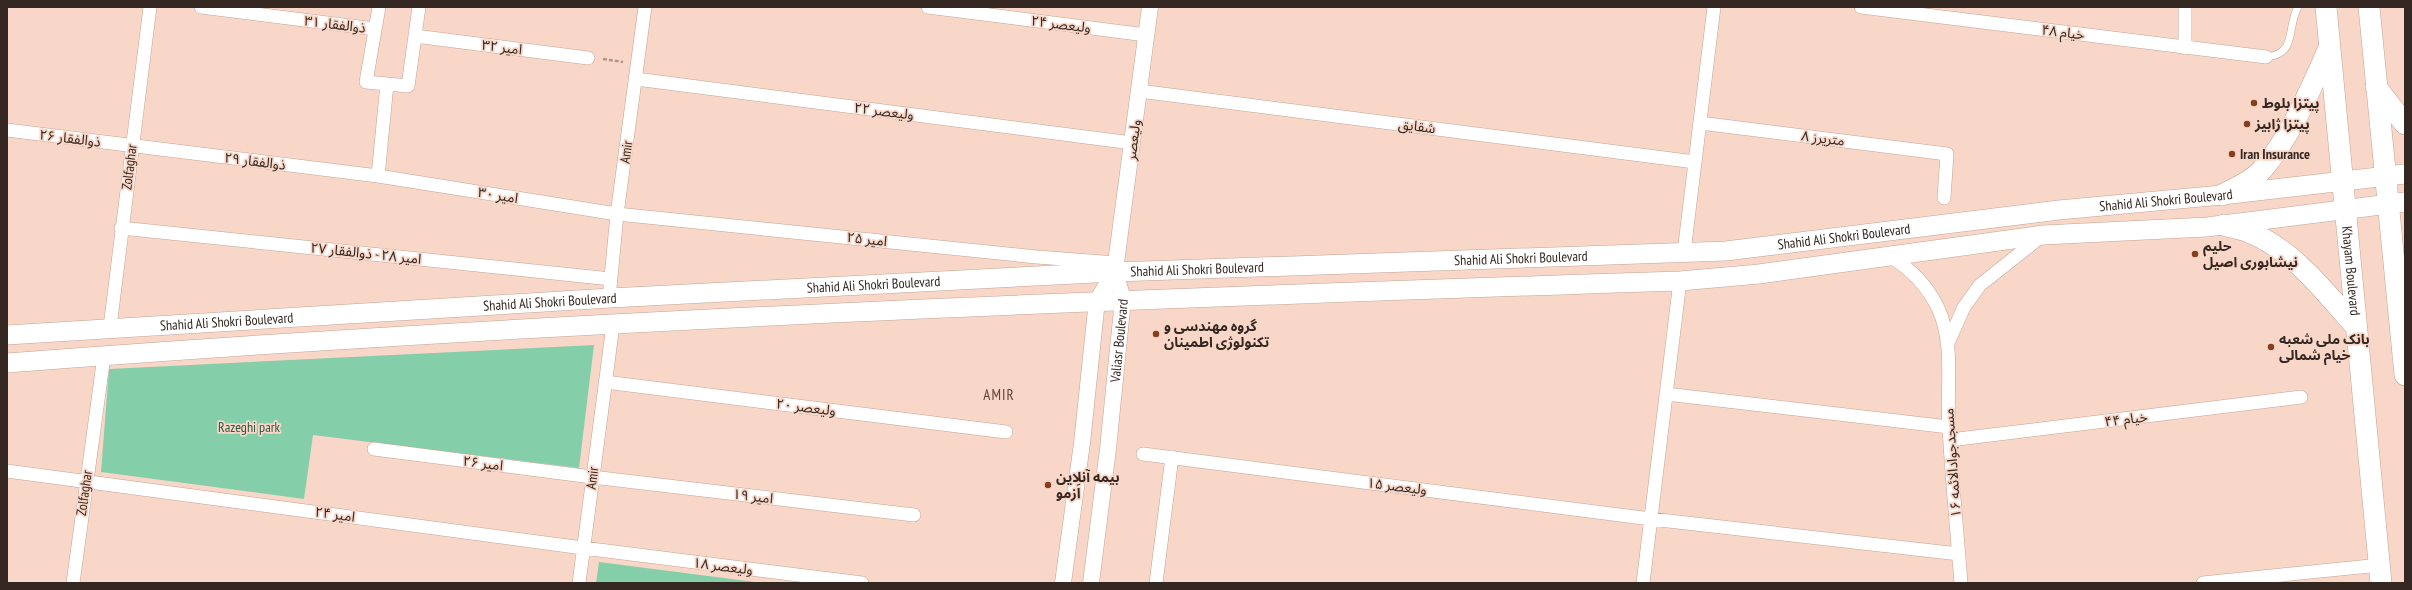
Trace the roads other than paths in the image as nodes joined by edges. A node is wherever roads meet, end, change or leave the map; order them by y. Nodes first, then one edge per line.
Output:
1 (150, 7) edge
2 (201, 7) edge
3 (379, 7) edge
4 (419, 7) edge
5 (645, 7) edge
6 (928, 7) edge
7 (1150, 7) edge
8 (1714, 7) edge
9 (1861, 7) edge
10 (2185, 7) edge
11 (2298, 7) edge
12 (2326, 7) edge
13 (2369, 7) edge
14 (375, 29) junction
15 (1146, 35) junction
16 (415, 36) junction
17 (2330, 47) junction
18 (2186, 48) junction
19 (2266, 57) joint
20 (588, 58) road end
21 (636, 79) junction
22 (388, 84) junction
23 (2376, 86) junction
24 (1139, 91) junction
25 (1700, 123) junction
26 (2405, 124) edge
27 (7, 130) edge
28 (1132, 143) junction
29 (132, 146) junction
30 (1695, 162) junction
31 (2395, 175) edge
32 (378, 176) junction
33 (2341, 181) junction
34 (2222, 195) junction
35 (1944, 198) dead end
36 (2396, 204) edge
37 (2345, 210) junction
38 (617, 214) junction
39 (2224, 225) junction
40 (122, 228) junction
41 (2043, 235) junction
42 (1684, 252) junction
43 (1888, 255) junction
44 (1116, 268) junction
45 (1235, 268) junction
46 (2405, 279) edge
47 (1680, 280) junction
48 (610, 288) junction
49 (1233, 296) junction
50 (1124, 299) junction
51 (2398, 299) junction
52 (1097, 300) junction
53 (375, 312) junction
54 (613, 325) junction
55 (110, 327) junction
56 (2356, 327) junction
57 (7, 335) edge
58 (377, 339) junction
59 (1948, 343) junction
60 (104, 356) junction
61 (7, 363) edge
62 (2405, 375) edge
63 (605, 382) junction
64 (1666, 394) junction
65 (2301, 397) dead end
66 (1006, 432) dead end
67 (1949, 434) junction
68 (374, 449) dead end
69 (1143, 454) dead end
70 (1172, 457) junction
71 (7, 471) edge
72 (592, 477) junction
73 (86, 480) junction
74 (914, 515) dead end
75 (1651, 519) junction
76 (583, 548) junction
77 (1959, 554) junction
78 (2381, 574) edge
79 (73, 583) edge
80 (579, 583) edge
81 (862, 583) edge
82 (1063, 583) edge
83 (1091, 583) edge
84 (1156, 583) edge
85 (1643, 583) edge
86 (1961, 583) edge
87 (2203, 583) edge

1 - 29 street, Zolfaghar
2 - 14 street, ذوالفقار ۳۱
3 - 14 street
4 - 16 street
5 - 21 street, Amir
6 - 15 street, ولیعصر ۲۴
7 - 15 street, ولیعصر
8 - 25 street
9 - 18 street, خیام ۴۸
10 - 18 street
11 - 19 lane
12 - 17 main road, Khayam Boulevard
13 - 23 main road
14 - 22 street
15 - 24 street, ولیعصر
16 - 20 street, امیر ۳۲
16 - 22 street
17 - 33 main road, Khayam Boulevard
17 - 34 main road
18 - 19 street, خیام ۴۸
21 - 28 street, ولیعصر ۲۲
21 - 38 street, Amir
22 - 32 street
23 - 26 main road
23 - 31 main road
24 - 28 street, ولیعصر
24 - 30 street, شقایق
25 - 30 street
25 - 35 street, ۸ متریرز
27 - 29 street, ذوالفقار ۲۶
28 - 44 street, ولیعصر
29 - 32 street, ذوالفقار ۲۹
29 - 40 street, Zolfaghar
30 - 42 street
31 - 33 main road, Shahid Ali Shokri Boulevard
31 - 36 main road
32 - 38 street, امیر ۳۰
33 - 34 main road, Shahid Ali Shokri Boulevard
33 - 37 main road, Khayam Boulevard
34 - 42 main road, Shahid Ali Shokri Boulevard
36 - 37 main road, Shahid Ali Shokri Boulevard
36 - 51 main road
37 - 39 main road, Shahid Ali Shokri Boulevard
37 - 56 main road, Khayam Boulevard
38 - 44 street, امیر ۲۵
38 - 48 street, Amir
39 - 41 main road, Shahid Ali Shokri Boulevard
39 - 56 main road
40 - 48 street, امیر ۲۸ - ذوالفقار ۲۷
40 - 55 street, Zolfaghar
41 - 43 main road, Shahid Ali Shokri Boulevard
41 - 59 street
42 - 45 main road, Shahid Ali Shokri Boulevard
43 - 47 main road, Shahid Ali Shokri Boulevard
43 - 59 street
44 - 45 main road, Shahid Ali Shokri Boulevard
44 - 48 main road, Shahid Ali Shokri Boulevard
44 - 50 street, Valiasr Boulevard
44 - 52 street, Valiasr Boulevard
45 - 49 main road
46 - 51 main road
47 - 49 main road, Shahid Ali Shokri Boulevard
47 - 64 street
48 - 53 main road, Shahid Ali Shokri Boulevard
49 - 50 main road, Shahid Ali Shokri Boulevard
50 - 52 main road, Shahid Ali Shokri Boulevard
50 - 83 street, Valiasr Boulevard
51 - 62 main road
52 - 54 main road, Shahid Ali Shokri Boulevard
52 - 82 street, Valiasr Boulevard
53 - 55 main road, Shahid Ali Shokri Boulevard
53 - 58 main road
54 - 58 main road, Shahid Ali Shokri Boulevard
54 - 63 street, Amir
55 - 57 main road, Shahid Ali Shokri Boulevard
56 - 78 main road, Khayam Boulevard
58 - 60 main road, Shahid Ali Shokri Boulevard
59 - 67 street, مسجدجوادالائمه ۱۶
60 - 61 main road, Shahid Ali Shokri Boulevard
60 - 73 street, Zolfaghar
63 - 66 street, ولیعصر ۲۰
63 - 72 street, Amir
64 - 67 street, خیام ۴۴
64 - 75 street
65 - 67 street, خیام ۴۴
67 - 77 street, مسجدجوادالائمه ۱۶
68 - 72 street, امیر ۲۶
69 - 70 street, ولیعصر ۱۵
70 - 75 street, ولیعصر ۱۵
70 - 84 street
71 - 73 street, امیر ۲۴
72 - 74 street, امیر ۱۹
72 - 76 street, Amir
73 - 76 street, امیر ۲۴
73 - 79 street, Zolfaghar
75 - 77 street, ولیعصر ۱۵
75 - 85 street
76 - 80 street, Amir
76 - 81 street, ولیعصر ۱۸
77 - 86 street, مسجدجوادالائمه ۱۶
78 - 87 street

